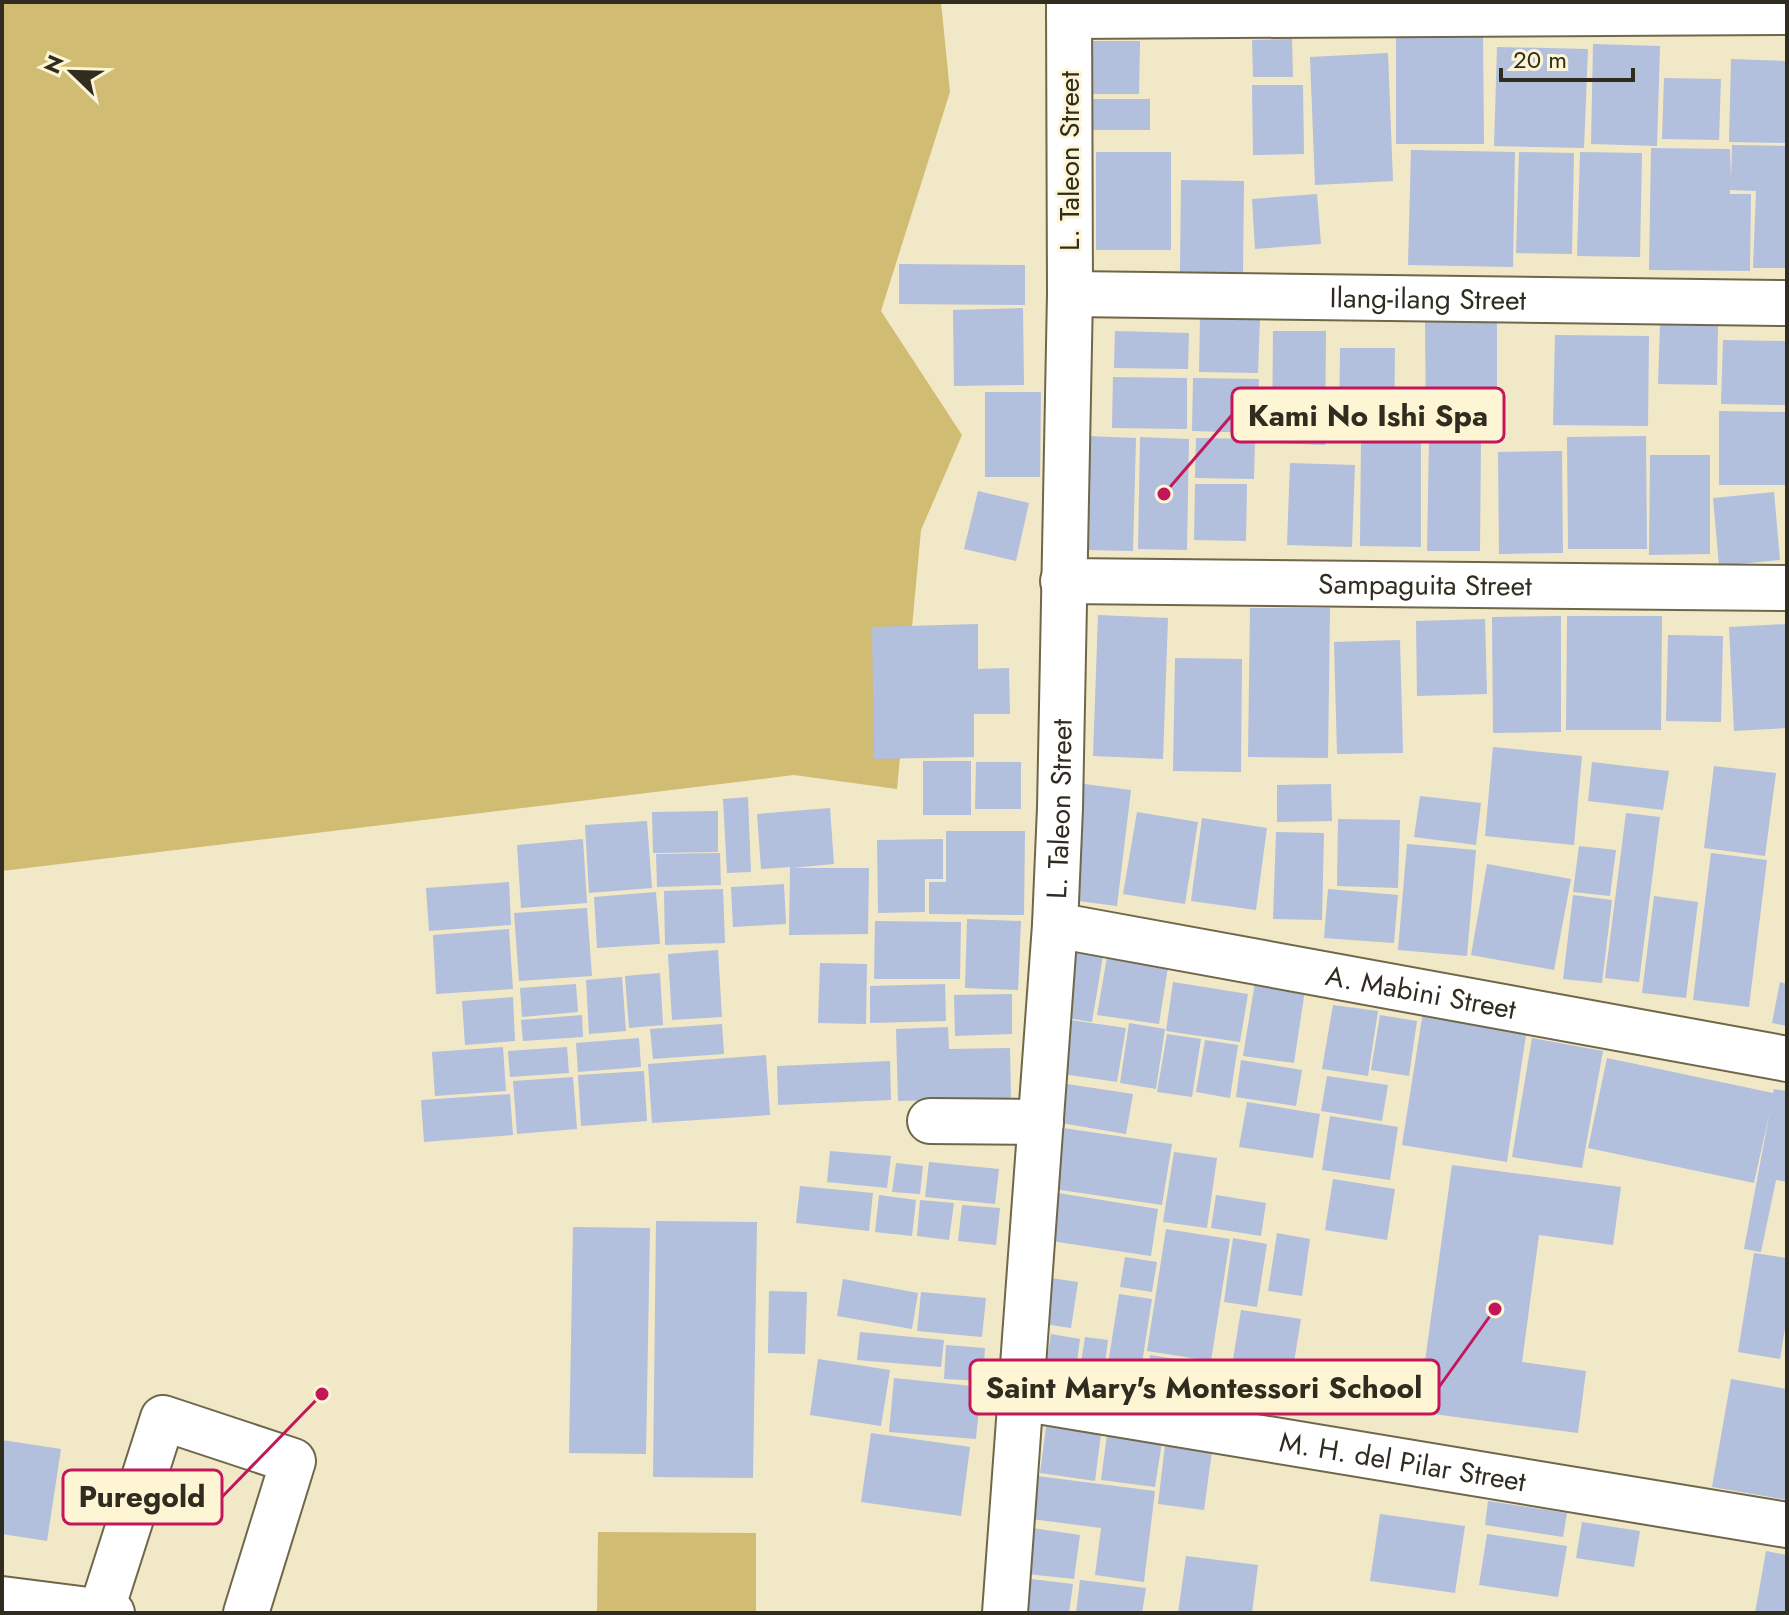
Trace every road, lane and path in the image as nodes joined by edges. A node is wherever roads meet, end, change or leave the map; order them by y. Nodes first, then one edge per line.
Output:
1 (1069, 9) edge
2 (1787, 12) edge
3 (1070, 294) junction
4 (1787, 303) edge
5 (1063, 581) junction
6 (1787, 588) edge
7 (1055, 925) junction
8 (1787, 1059) edge
9 (930, 1121) dead end
10 (1041, 1122) junction
11 (1020, 1398) junction
12 (1787, 1525) edge
13 (2, 1599) edge
14 (107, 1612) edge
15 (246, 1613) edge
16 (1005, 1613) edge

1 - 2 street
1 - 3 street, L. Taleon Street
3 - 4 street, Ilang-ilang Street
3 - 5 street, L. Taleon Street
5 - 6 street, Sampaguita Street
5 - 7 street, L. Taleon Street
7 - 8 street, A. Mabini Street
7 - 10 street, L. Taleon Street
9 - 10 street
10 - 11 street, L. Taleon Street
11 - 12 street, M. H. del Pilar Street
11 - 16 street, L. Taleon Street
13 - 14 street
14 - 15 street

